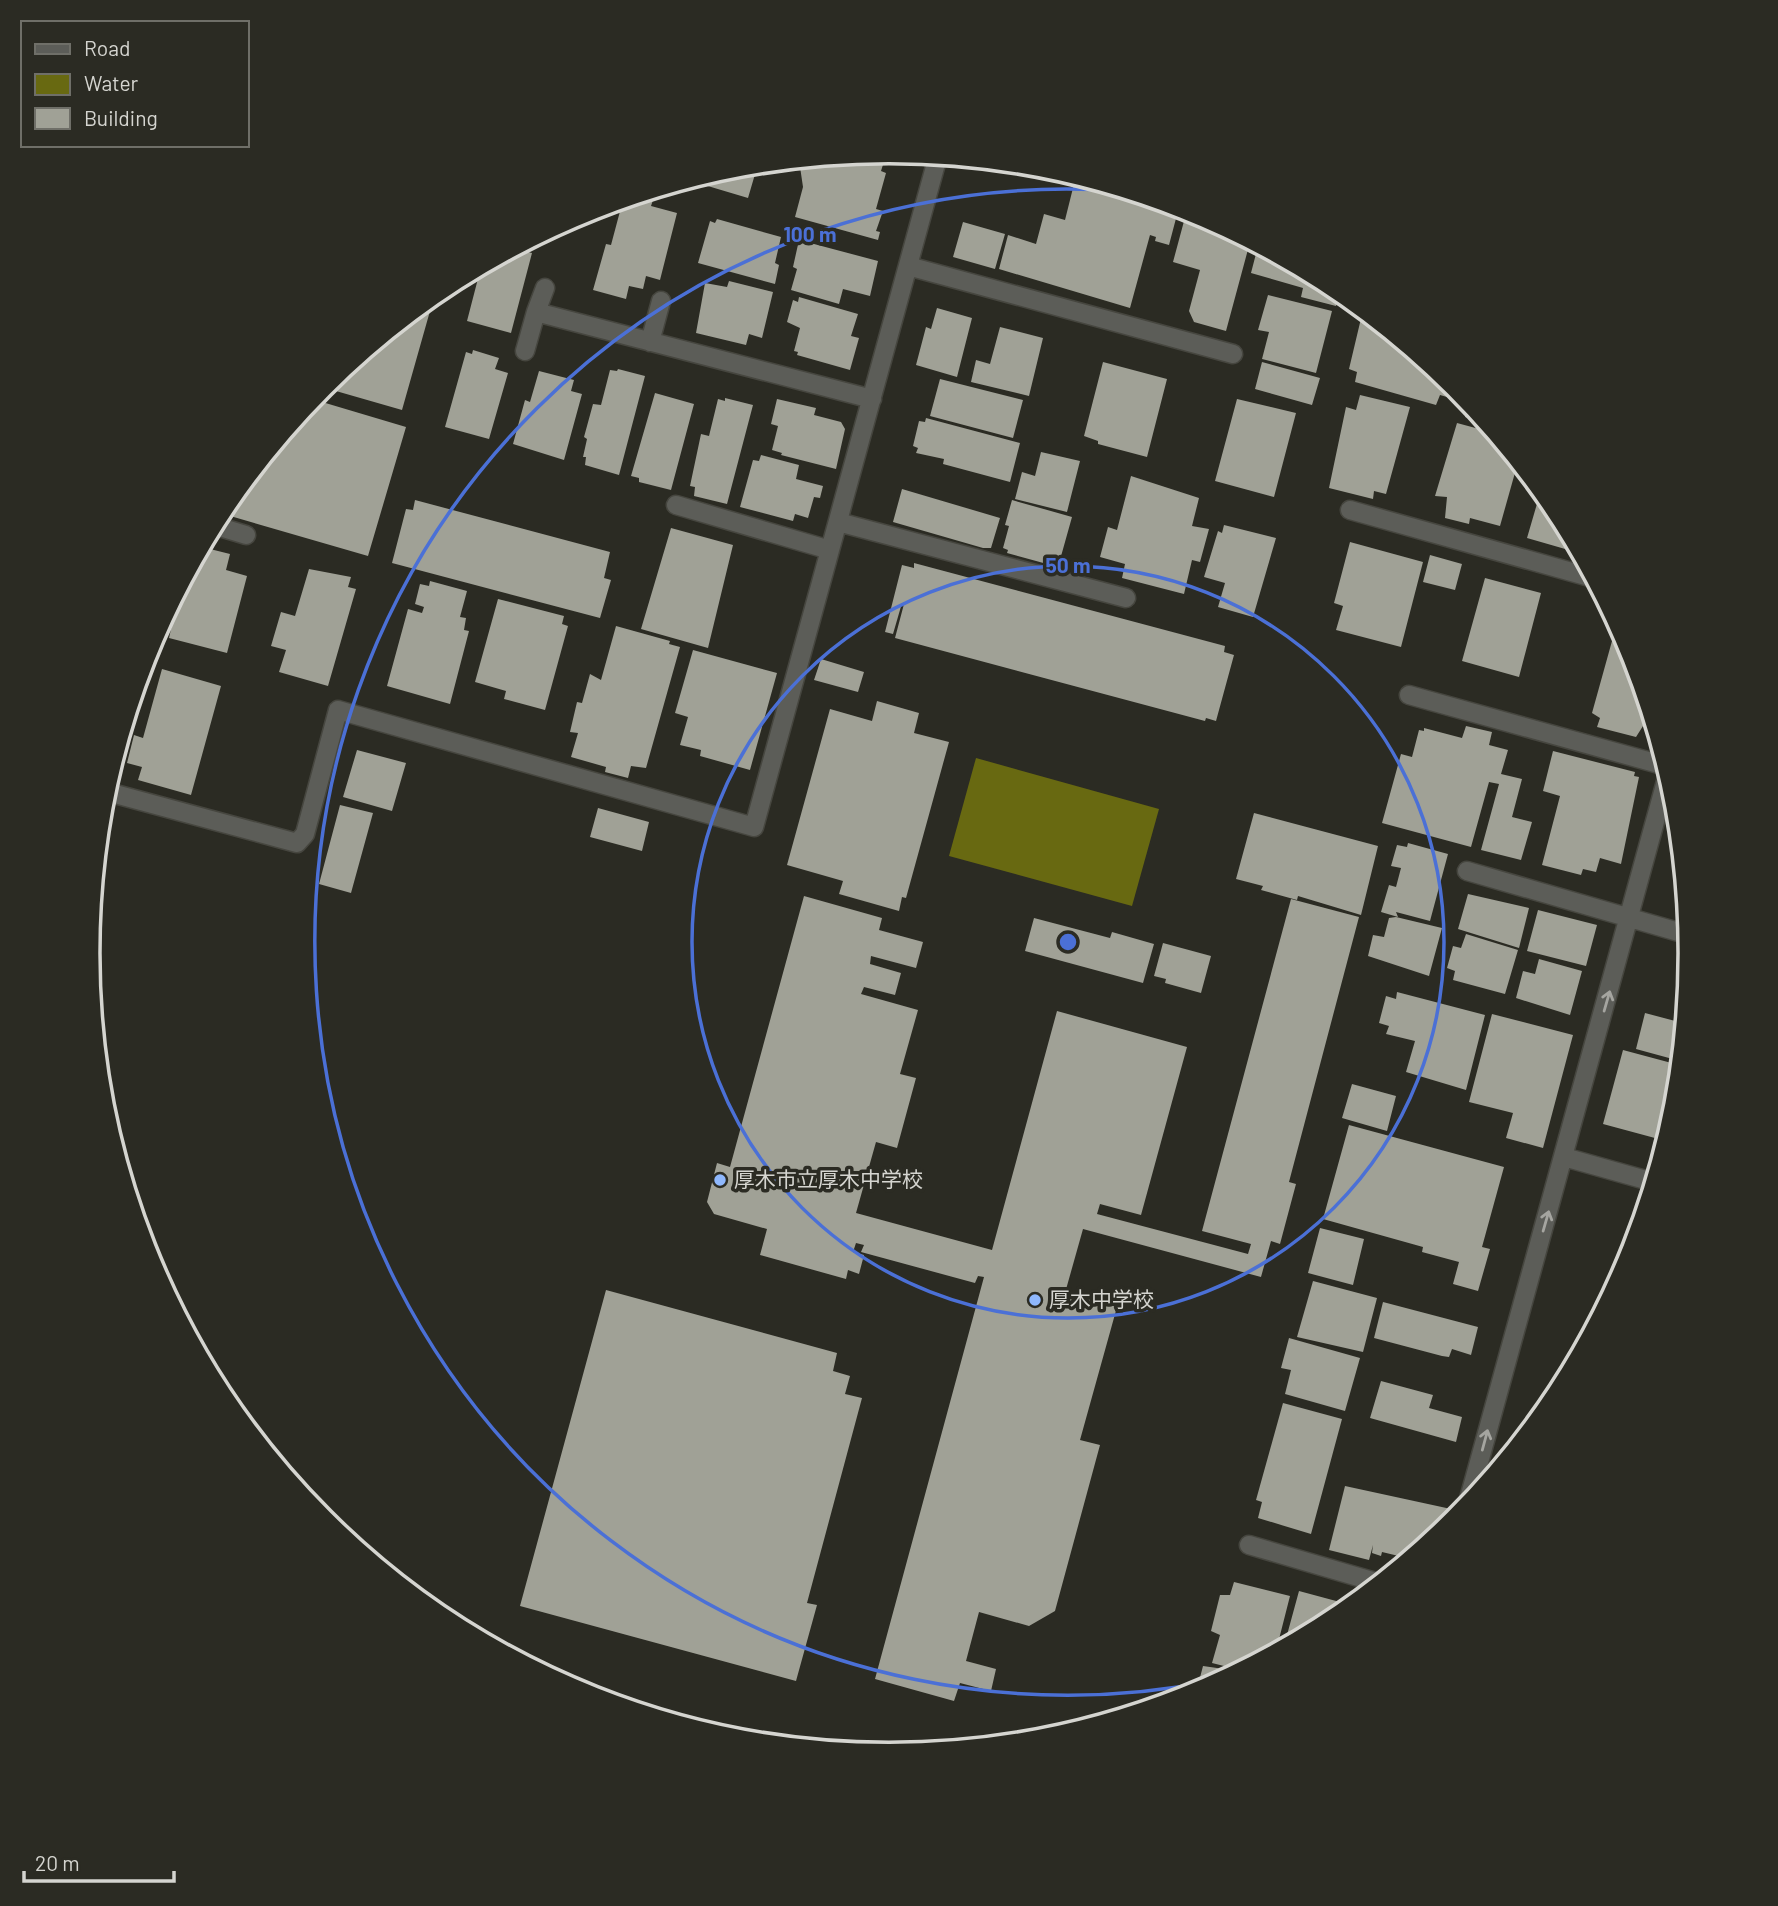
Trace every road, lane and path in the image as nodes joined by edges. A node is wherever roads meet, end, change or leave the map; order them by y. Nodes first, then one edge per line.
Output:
1 (936, 165) edge
2 (908, 266) junction
3 (545, 288) dead end
4 (661, 301) dead end
5 (536, 312) junction
6 (650, 342) junction
7 (525, 351) dead end
8 (1233, 354) dead end
9 (872, 399) junction
10 (677, 505) dead end
11 (1350, 510) dead end
12 (838, 522) junction
13 (224, 528) edge
14 (246, 535) dead end
15 (830, 550) junction
16 (1582, 575) edge
17 (1126, 598) dead end
18 (1409, 695) dead end
19 (1654, 763) edge
20 (116, 794) edge
21 (1662, 796) edge
22 (1467, 871) dead end
23 (1631, 918) junction
24 (1678, 932) edge
25 (1564, 1157) junction
26 (1644, 1180) edge
27 (1474, 1482) edge
28 (1249, 1545) dead end
29 (1368, 1580) edge

1 - 2 street
2 - 8 street
2 - 9 street
3 - 5 street
4 - 6 street
5 - 6 street
5 - 7 street
6 - 9 street
9 - 12 street
10 - 15 street
11 - 16 street
12 - 15 street
12 - 17 street
13 - 14 street
15 - 20 street
18 - 19 street
21 - 23 street
22 - 23 street
23 - 24 street
25 -> 23 street
25 - 26 street
27 -> 25 street
28 - 29 street

